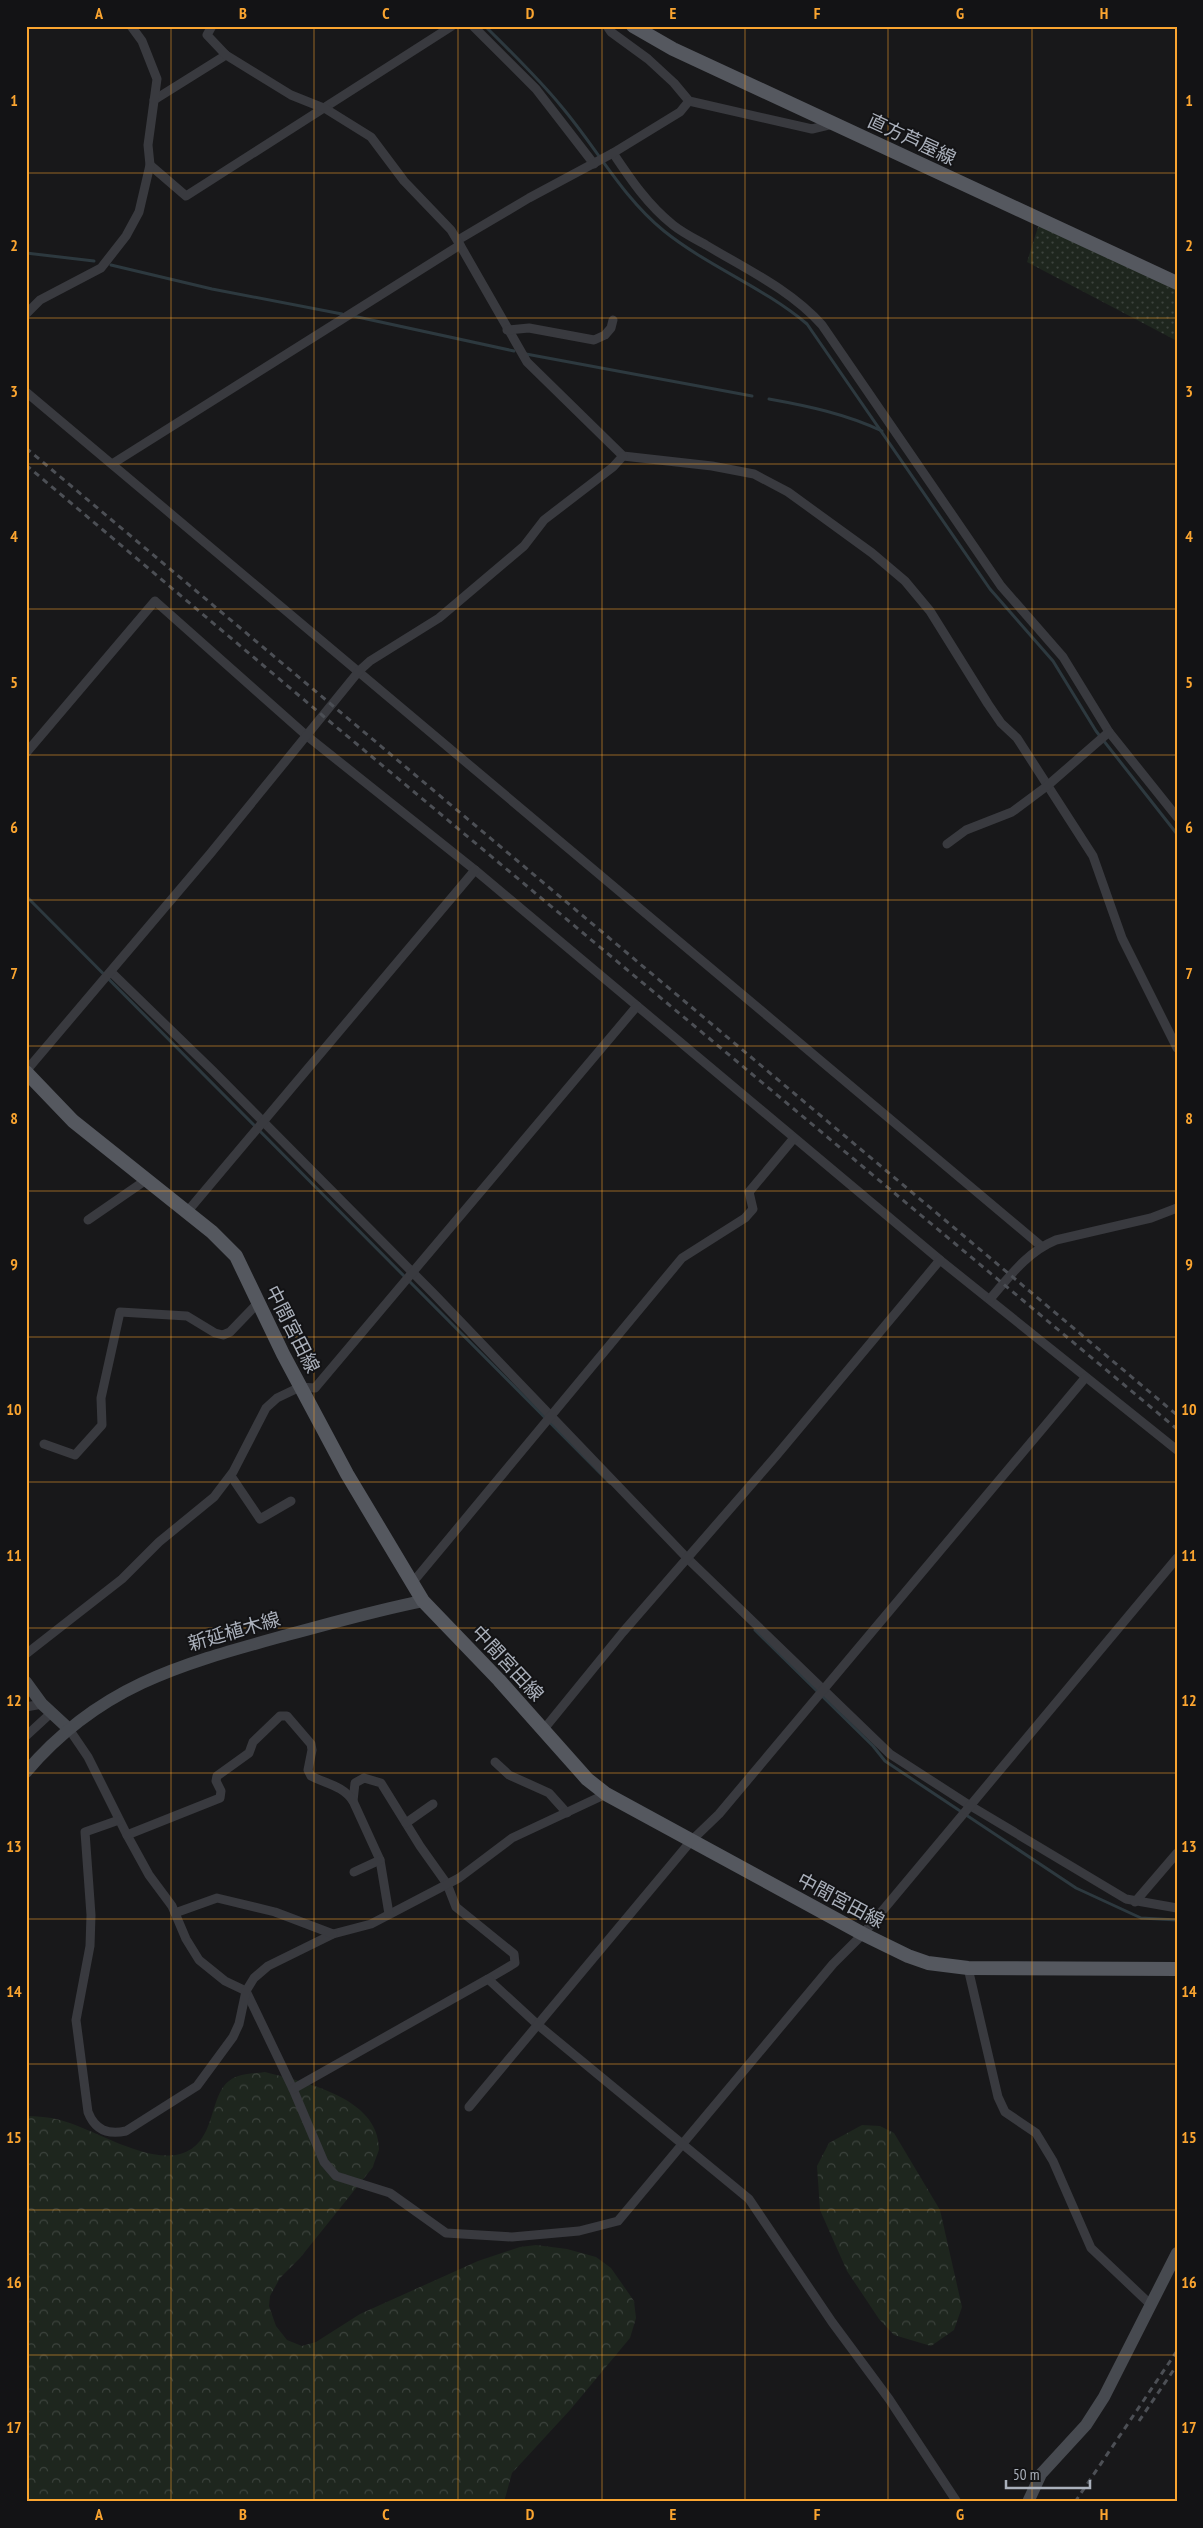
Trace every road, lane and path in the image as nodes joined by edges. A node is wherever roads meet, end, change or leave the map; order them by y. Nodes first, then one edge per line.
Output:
1 (131, 26) edge
2 (212, 26) edge
3 (452, 26) edge
4 (473, 26) edge
5 (607, 26) edge
6 (633, 26) edge
7 (226, 55) junction
8 (154, 100) junction
9 (689, 101) junction
10 (323, 108) junction
11 (833, 124) junction
12 (611, 154) junction
13 (595, 163) junction
14 (150, 165) junction
15 (459, 242) junction
16 (1177, 283) edge
17 (26, 314) edge
18 (613, 320) dead end
19 (507, 330) junction
20 (26, 392) edge
21 (622, 456) junction
22 (112, 464) junction
23 (359, 671) junction
24 (1109, 732) junction
25 (307, 736) junction
26 (26, 753) edge
27 (1047, 786) junction
28 (1175, 811) edge
29 (947, 844) dead end
30 (475, 870) junction
31 (111, 972) junction
32 (637, 1006) junction
33 (1177, 1048) edge
34 (26, 1071) edge
35 (262, 1122) junction
36 (794, 1138) junction
37 (146, 1180) junction
38 (1177, 1208) edge
39 (186, 1212) junction
40 (88, 1220) dead end
41 (1041, 1246) junction
42 (940, 1260) junction
43 (412, 1273) junction
44 (990, 1299) junction
45 (258, 1303) junction
46 (1085, 1378) junction
47 (300, 1387) junction
48 (552, 1416) junction
49 (44, 1444) dead end
50 (1177, 1450) edge
51 (231, 1476) junction
52 (291, 1501) dead end
53 (688, 1558) junction
54 (1177, 1558) edge
55 (413, 1582) junction
56 (423, 1600) junction
57 (26, 1654) edge
58 (26, 1682) edge
59 (822, 1689) junction
60 (26, 1707) edge
61 (47, 1708) junction
62 (68, 1729) junction
63 (544, 1729) junction
64 (26, 1736) edge
65 (495, 1762) dead end
66 (26, 1772) edge
67 (606, 1794) junction
68 (353, 1801) junction
69 (433, 1804) dead end
70 (969, 1805) junction
71 (567, 1813) junction
72 (119, 1820) junction
73 (406, 1823) junction
74 (127, 1835) junction
75 (691, 1841) junction
76 (1177, 1853) edge
77 (380, 1860) junction
78 (354, 1872) dead end
79 (447, 1884) junction
80 (1135, 1902) junction
81 (1177, 1908) edge
82 (175, 1913) junction
83 (389, 1914) junction
84 (332, 1934) junction
85 (863, 1934) junction
86 (968, 1968) junction
87 (1177, 1968) edge
88 (488, 1979) junction
89 (246, 1991) junction
90 (538, 2025) junction
91 (293, 2088) junction
92 (469, 2107) dead end
93 (684, 2144) junction
94 (1175, 2260) edge
95 (1150, 2304) junction
96 (957, 2502) edge
97 (1028, 2502) edge

1 - 8 street
2 - 7 street
3 - 10 street
4 - 13 street
5 - 9 street
6 - 11 main road, 直方芦屋線
7 - 8 street
7 - 10 street
8 - 14 street
9 - 11 street
9 - 12 street
10 - 14 street
10 - 15 street
11 - 16 main road, 直方芦屋線
12 - 13 street
12 - 24 street
13 - 15 street
14 - 17 street
15 - 19 street
15 - 22 street
18 - 19 street
19 - 21 street
20 - 22 street
21 - 23 street
21 - 27 street
22 - 23 street
23 - 25 street
23 - 41 street
24 - 27 street
24 - 28 street
25 - 26 street
25 - 30 street
25 - 31 street
27 - 29 street
27 - 33 street
30 - 32 street
30 - 35 street
31 - 34 street
31 - 35 street
32 - 36 street
32 - 43 street
34 - 37 main road, 中間宮田線
35 - 39 street
35 - 43 street
36 - 42 street
36 - 48 street
37 - 39 main road, 中間宮田線
37 - 40 street
38 - 41 street
39 - 45 main road, 中間宮田線
41 - 44 street
42 - 44 street
42 - 53 street
43 - 47 street
43 - 48 street
44 - 46 street
45 - 47 main road, 中間宮田線
45 - 49 street
46 - 50 street
46 - 59 street
47 - 51 street
47 - 55 main road, 中間宮田線
48 - 53 street
48 - 55 street
51 - 52 street
51 - 57 street
53 - 59 street
53 - 63 street
54 - 70 street
55 - 56 main road, 中間宮田線
56 - 62 main road, 新延植木線
56 - 63 main road, 中間宮田線
58 - 61 main road
59 - 70 street
59 - 75 street
60 - 61 street
61 - 62 main road
61 - 64 street
62 - 66 main road, 新延植木線
62 - 72 street
63 - 67 main road, 中間宮田線
65 - 71 street
67 - 71 street
67 - 75 main road, 中間宮田線
68 - 73 street
68 - 74 street
68 - 77 street
69 - 73 street
70 - 80 street
70 - 85 street
71 - 79 street
72 - 74 street
72 - 89 street
73 - 79 street
74 - 82 street
75 - 85 main road, 中間宮田線
75 - 90 street
76 - 80 street
77 - 78 street
77 - 83 street
79 - 83 street
79 - 88 street
80 - 81 street
82 - 84 street
82 - 89 street
83 - 84 street
84 - 89 street
85 - 86 main road, 中間宮田線
85 - 93 street
86 - 87 main road, 中間宮田線
86 - 95 street
88 - 90 street
88 - 91 street
89 - 91 street
90 - 92 street
90 - 93 street
91 - 93 street
93 - 96 street
94 - 95 main road
95 - 97 main road

